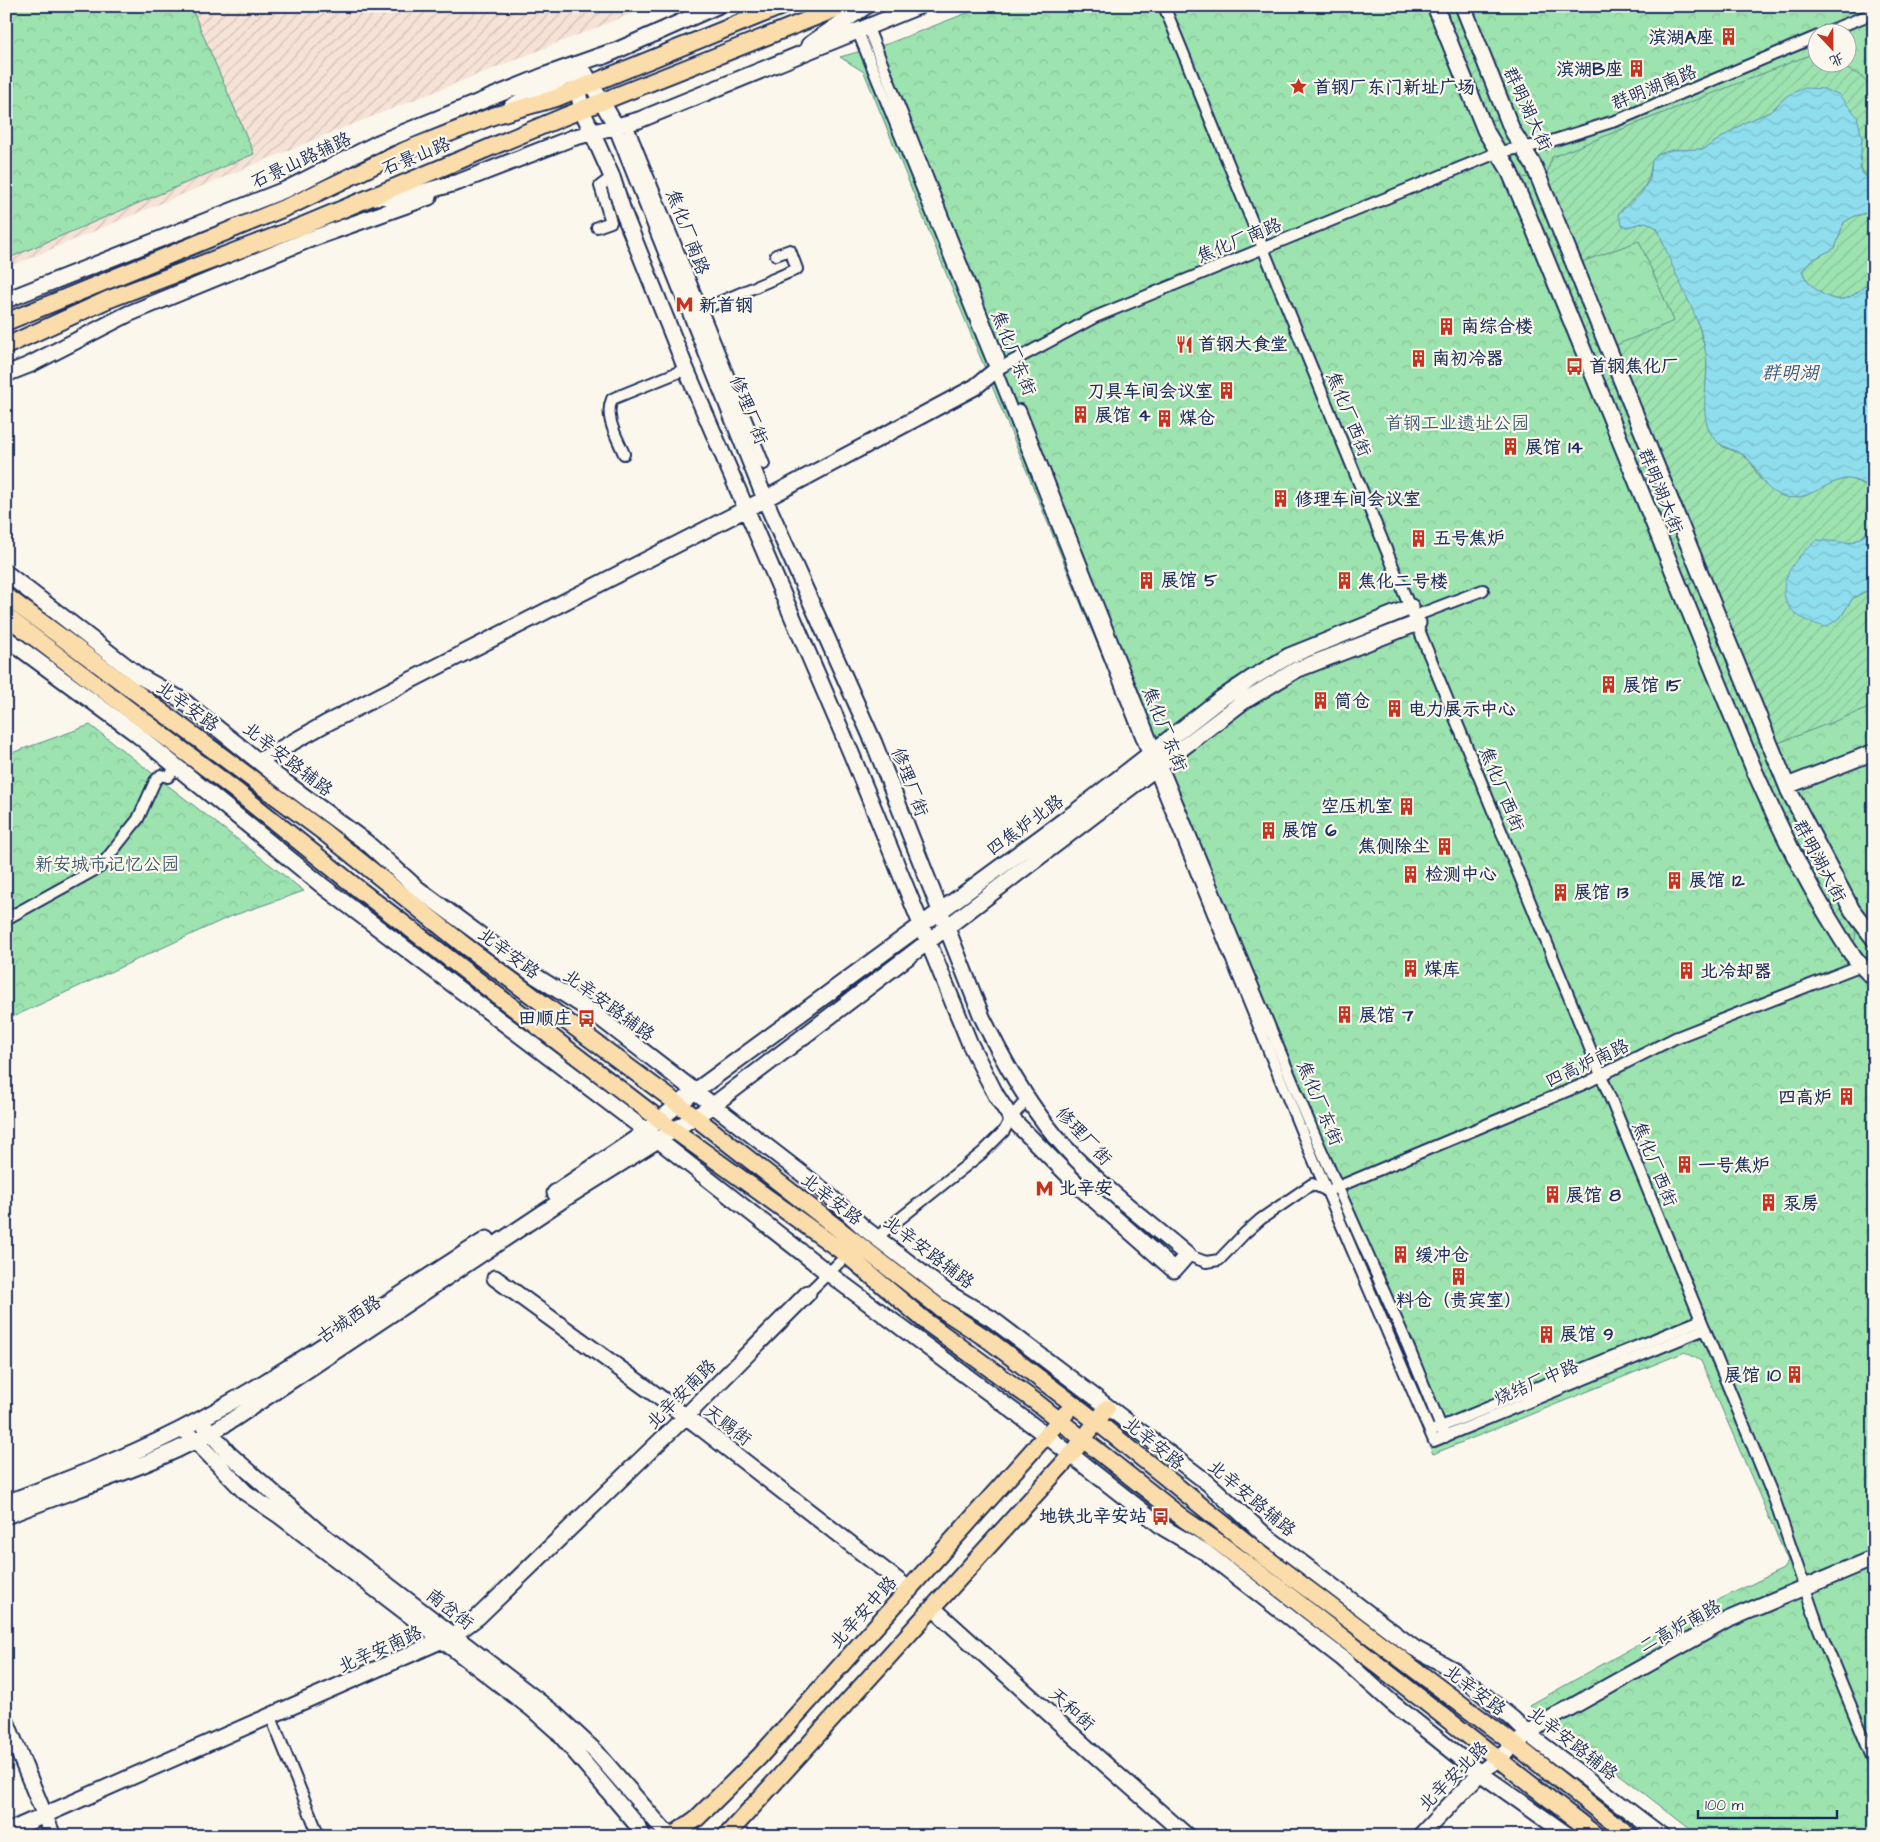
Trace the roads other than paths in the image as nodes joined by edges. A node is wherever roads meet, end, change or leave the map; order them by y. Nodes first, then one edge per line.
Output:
1 (717, 6) edge
2 (782, 6) edge
3 (843, 6) edge
4 (866, 6) edge
5 (919, 6) edge
6 (1164, 6) edge
7 (1435, 6) edge
8 (1463, 6) edge
9 (1874, 13) edge
10 (1851, 22) edge
11 (863, 30) junction
12 (1808, 40) edge
13 (610, 52) junction
14 (578, 70) junction
15 (741, 80) junction
16 (585, 86) junction
17 (603, 102) junction
18 (582, 110) junction
19 (492, 116) junction
20 (621, 125) junction
21 (592, 133) junction
22 (1523, 148) junction
23 (1499, 152) junction
24 (612, 177) junction
25 (459, 182) junction
26 (366, 198) junction
27 (597, 227) dead end
28 (1264, 247) junction
29 (776, 255) dead end
30 (175, 294) junction
31 (6, 300) edge
32 (107, 300) junction
33 (701, 310) junction
34 (6, 322) edge
35 (6, 346) edge
36 (999, 368) junction
37 (686, 369) junction
38 (6, 374) edge
39 (624, 454) dead end
40 (764, 464) dead end
41 (765, 499) junction
42 (746, 509) junction
43 (6, 573) edge
44 (1483, 590) dead end
45 (6, 596) edge
46 (37, 596) junction
47 (1414, 615) junction
48 (6, 616) edge
49 (6, 638) edge
50 (68, 643) junction
51 (119, 702) junction
52 (134, 732) junction
53 (1874, 752) edge
54 (1155, 759) junction
55 (259, 761) junction
56 (176, 768) junction
57 (1786, 786) junction
58 (418, 888) junction
59 (940, 911) junction
60 (6, 919) edge
61 (921, 926) junction
62 (947, 928) junction
63 (1874, 940) edge
64 (928, 943) junction
65 (464, 945) junction
66 (445, 955) junction
67 (1866, 965) edge
68 (433, 967) junction
69 (1874, 978) edge
70 (486, 986) junction
71 (518, 1033) junction
72 (1603, 1075) junction
73 (694, 1092) junction
74 (1027, 1099) junction
75 (678, 1104) junction
76 (712, 1106) junction
77 (694, 1117) junction
78 (1011, 1118) junction
79 (660, 1120) junction
80 (675, 1129) junction
81 (652, 1135) junction
82 (1339, 1186) junction
83 (1328, 1190) junction
84 (876, 1237) junction
85 (846, 1255) junction
86 (1188, 1255) junction
87 (828, 1273) junction
88 (495, 1278) dead end
89 (910, 1285) junction
90 (808, 1293) joint
91 (1703, 1324) junction
92 (1073, 1404) junction
93 (1107, 1408) junction
94 (686, 1416) junction
95 (200, 1420) junction
96 (1060, 1421) junction
97 (1097, 1422) junction
98 (1441, 1427) junction
99 (183, 1428) junction
100 (1430, 1431) junction
101 (212, 1433) junction
102 (1047, 1436) junction
103 (1445, 1437) junction
104 (1082, 1440) junction
105 (195, 1441) junction
106 (1434, 1441) joint
107 (1071, 1455) junction
108 (6, 1503) edge
109 (6, 1516) edge
110 (1265, 1535) junction
111 (1874, 1558) edge
112 (1804, 1587) junction
113 (910, 1590) junction
114 (1283, 1591) junction
115 (1315, 1596) junction
116 (933, 1608) junction
117 (1307, 1631) junction
118 (448, 1639) junction
119 (271, 1717) junction
120 (6, 1720) edge
121 (1528, 1734) junction
122 (1514, 1744) junction
123 (1497, 1758) junction
124 (1874, 1762) edge
125 (1480, 1773) junction
126 (46, 1816) junction
127 (6, 1832) edge
128 (54, 1836) edge
129 (319, 1836) edge
130 (643, 1836) edge
131 (670, 1836) edge
132 (726, 1836) edge
133 (1188, 1836) edge
134 (1420, 1836) edge
135 (1569, 1836) edge
136 (1597, 1836) edge
137 (1630, 1836) edge
138 (1662, 1836) edge

1 - 13 street, 石景山路
2 - 16 main road, 石景山路
3 - 17 main road, 石景山路
4 - 15 street
5 - 11 street
6 - 28 street, 焦化厂西街
7 - 23 street, 群明湖大街
8 - 22 street, 群明湖大街
9 - 10 street
11 - 15 street
11 - 36 street, 焦化厂东街
12 - 22 street, 群明湖南路
13 - 14 street, 石景山路
13 - 31 street, 石景山路辅路
14 - 16 street, 修理厂街
14 - 19 street, 石景山路
15 - 20 street
16 - 17 street, 修理厂街
16 - 18 street, 修理厂街
16 - 19 main road, 石景山路
17 - 18 main road, 石景山路
17 - 20 street, 修理厂街
18 - 21 street, 修理厂街
18 - 26 main road, 石景山路
19 - 34 main road, 石景山路
20 - 21 street
20 - 33 street, 焦化厂南路
20 - 41 street, 修理厂街
21 - 24 street, 修理厂街
21 - 25 street
22 - 23 street, 群明湖南路
22 - 57 street, 群明湖大街
23 - 28 street, 焦化厂南路
23 - 67 street, 群明湖大街
24 - 27 street
24 - 37 street, 修理厂街
25 - 26 street
25 - 30 street
26 - 32 main road, 石景山路
28 - 36 street, 焦化厂南路
28 - 47 street, 焦化厂西街
29 - 33 street
30 - 32 street
30 - 38 street
32 - 35 main road, 石景山路
33 - 40 street, 焦化厂南路
36 - 41 street
36 - 54 street, 焦化厂东街
37 - 39 street
37 - 42 street
41 - 42 street
41 - 59 street, 修理厂街
42 - 55 street
42 - 61 street
43 - 46 street, 北辛安路辅路
44 - 47 street
45 - 50 main road, 北辛安路
46 - 50 street
46 - 55 street, 北辛安路辅路
47 - 54 street, 四焦炉北路
47 - 72 street, 焦化厂西街
48 - 51 main road, 北辛安路
49 - 52 street
50 - 65 main road, 北辛安路
51 - 52 street
51 - 66 main road, 北辛安路
52 - 56 street
53 - 57 street
54 - 59 street, 四焦炉北路
54 - 62 street, 四焦炉北路
54 - 82 street, 焦化厂东街
54 - 83 street, 焦化厂东街
55 - 58 street, 北辛安路辅路
56 - 60 street
56 - 68 street
57 - 63 street, 群明湖大街
58 - 65 street
58 - 73 street, 北辛安路辅路
59 - 61 street, 四焦炉北路
59 - 62 street, 修理厂街
61 - 64 street
61 - 73 street, 四焦炉北路
62 - 64 street, 四焦炉北路
62 - 74 street, 修理厂街
64 - 76 street, 四焦炉北路
64 - 78 street
65 - 75 main road, 北辛安路
66 - 68 street
66 - 70 main road, 北辛安路
67 - 69 street, 群明湖大街
67 - 72 street, 四高炉南路
68 - 71 street
70 - 71 street
70 - 79 main road, 北辛安路
71 - 81 street
72 - 82 street, 四高炉南路
72 - 91 street, 焦化厂西街
73 - 75 street, 四焦炉北路
73 - 76 street, 北辛安路辅路
74 - 78 street
74 - 86 street, 修理厂街
75 - 77 main road, 北辛安路
75 - 79 street, 古城西路
76 - 77 street, 四焦炉北路
76 - 84 street, 北辛安路辅路
77 - 80 street, 古城西路
77 - 89 main road, 北辛安路
78 - 84 street
78 - 86 street
79 - 80 main road, 北辛安路
79 - 81 street, 古城西路
80 - 81 street, 古城西路
80 - 85 main road, 北辛安路
81 - 87 street
81 - 95 street, 古城西路
81 - 101 street, 古城西路
82 - 83 street, 四高炉南路
82 - 98 street, 焦化厂东街
83 - 86 street
83 - 100 street, 焦化厂东街
84 - 89 street
84 - 93 street, 北辛安路辅路
85 - 87 street
85 - 96 main road, 北辛安路
87 - 90 street
87 - 102 street
88 - 94 street, 天赐街
89 - 92 main road, 北辛安路
90 - 94 street, 北辛安南路
91 - 98 street, 烧结厂中路
91 - 103 street, 烧结厂中路
91 - 112 street, 焦化厂西街
92 - 96 main road, 北辛安中路
92 - 97 main road, 北辛安路
93 - 97 main road
93 - 110 street, 北辛安路辅路
94 - 113 street, 天赐街
94 - 118 street, 北辛安南路
95 - 99 street, 古城西路
95 - 101 street, 南岔街
96 - 102 main road, 北辛安中路
96 - 104 main road, 北辛安路
97 - 104 main road
97 - 115 main road, 北辛安路
98 - 100 street, 烧结厂中路
98 - 103 street, 焦化厂东街
99 - 105 street, 南岔街
99 - 108 street, 古城西路
100 - 106 street, 焦化厂东街
101 - 105 street, 古城西路
101 - 118 street, 南岔街
102 - 107 street
102 - 113 main road, 北辛安中路
103 - 106 street, 烧结厂中路
104 - 107 main road
104 - 114 main road, 北辛安路
105 - 109 street, 古城西路
105 - 118 street, 南岔街
107 - 116 main road
107 - 117 street
110 - 115 street
110 - 121 street, 北辛安路辅路
111 - 112 street, 二高炉南路
112 - 121 street, 二高炉南路
112 - 124 street, 焦化厂西街
113 - 131 main road, 北辛安中路
114 - 117 street
114 - 123 main road, 北辛安路
115 - 122 main road, 北辛安路
116 - 132 main road
116 - 133 street, 天和街
117 - 125 street
118 - 119 street, 北辛安南路
118 - 130 street, 南岔街
118 - 131 street, 南岔街
119 - 126 street, 北辛安南路
119 - 129 street
120 - 126 street
121 - 122 street, 二高炉南路
121 - 138 street, 北辛安路辅路
122 - 123 street, 北辛安北路
122 - 137 main road, 北辛安路
123 - 125 street, 北辛安北路
123 - 136 main road, 北辛安路
125 - 134 street, 北辛安北路
125 - 135 street
126 - 127 street, 北辛安南路
126 - 128 street

